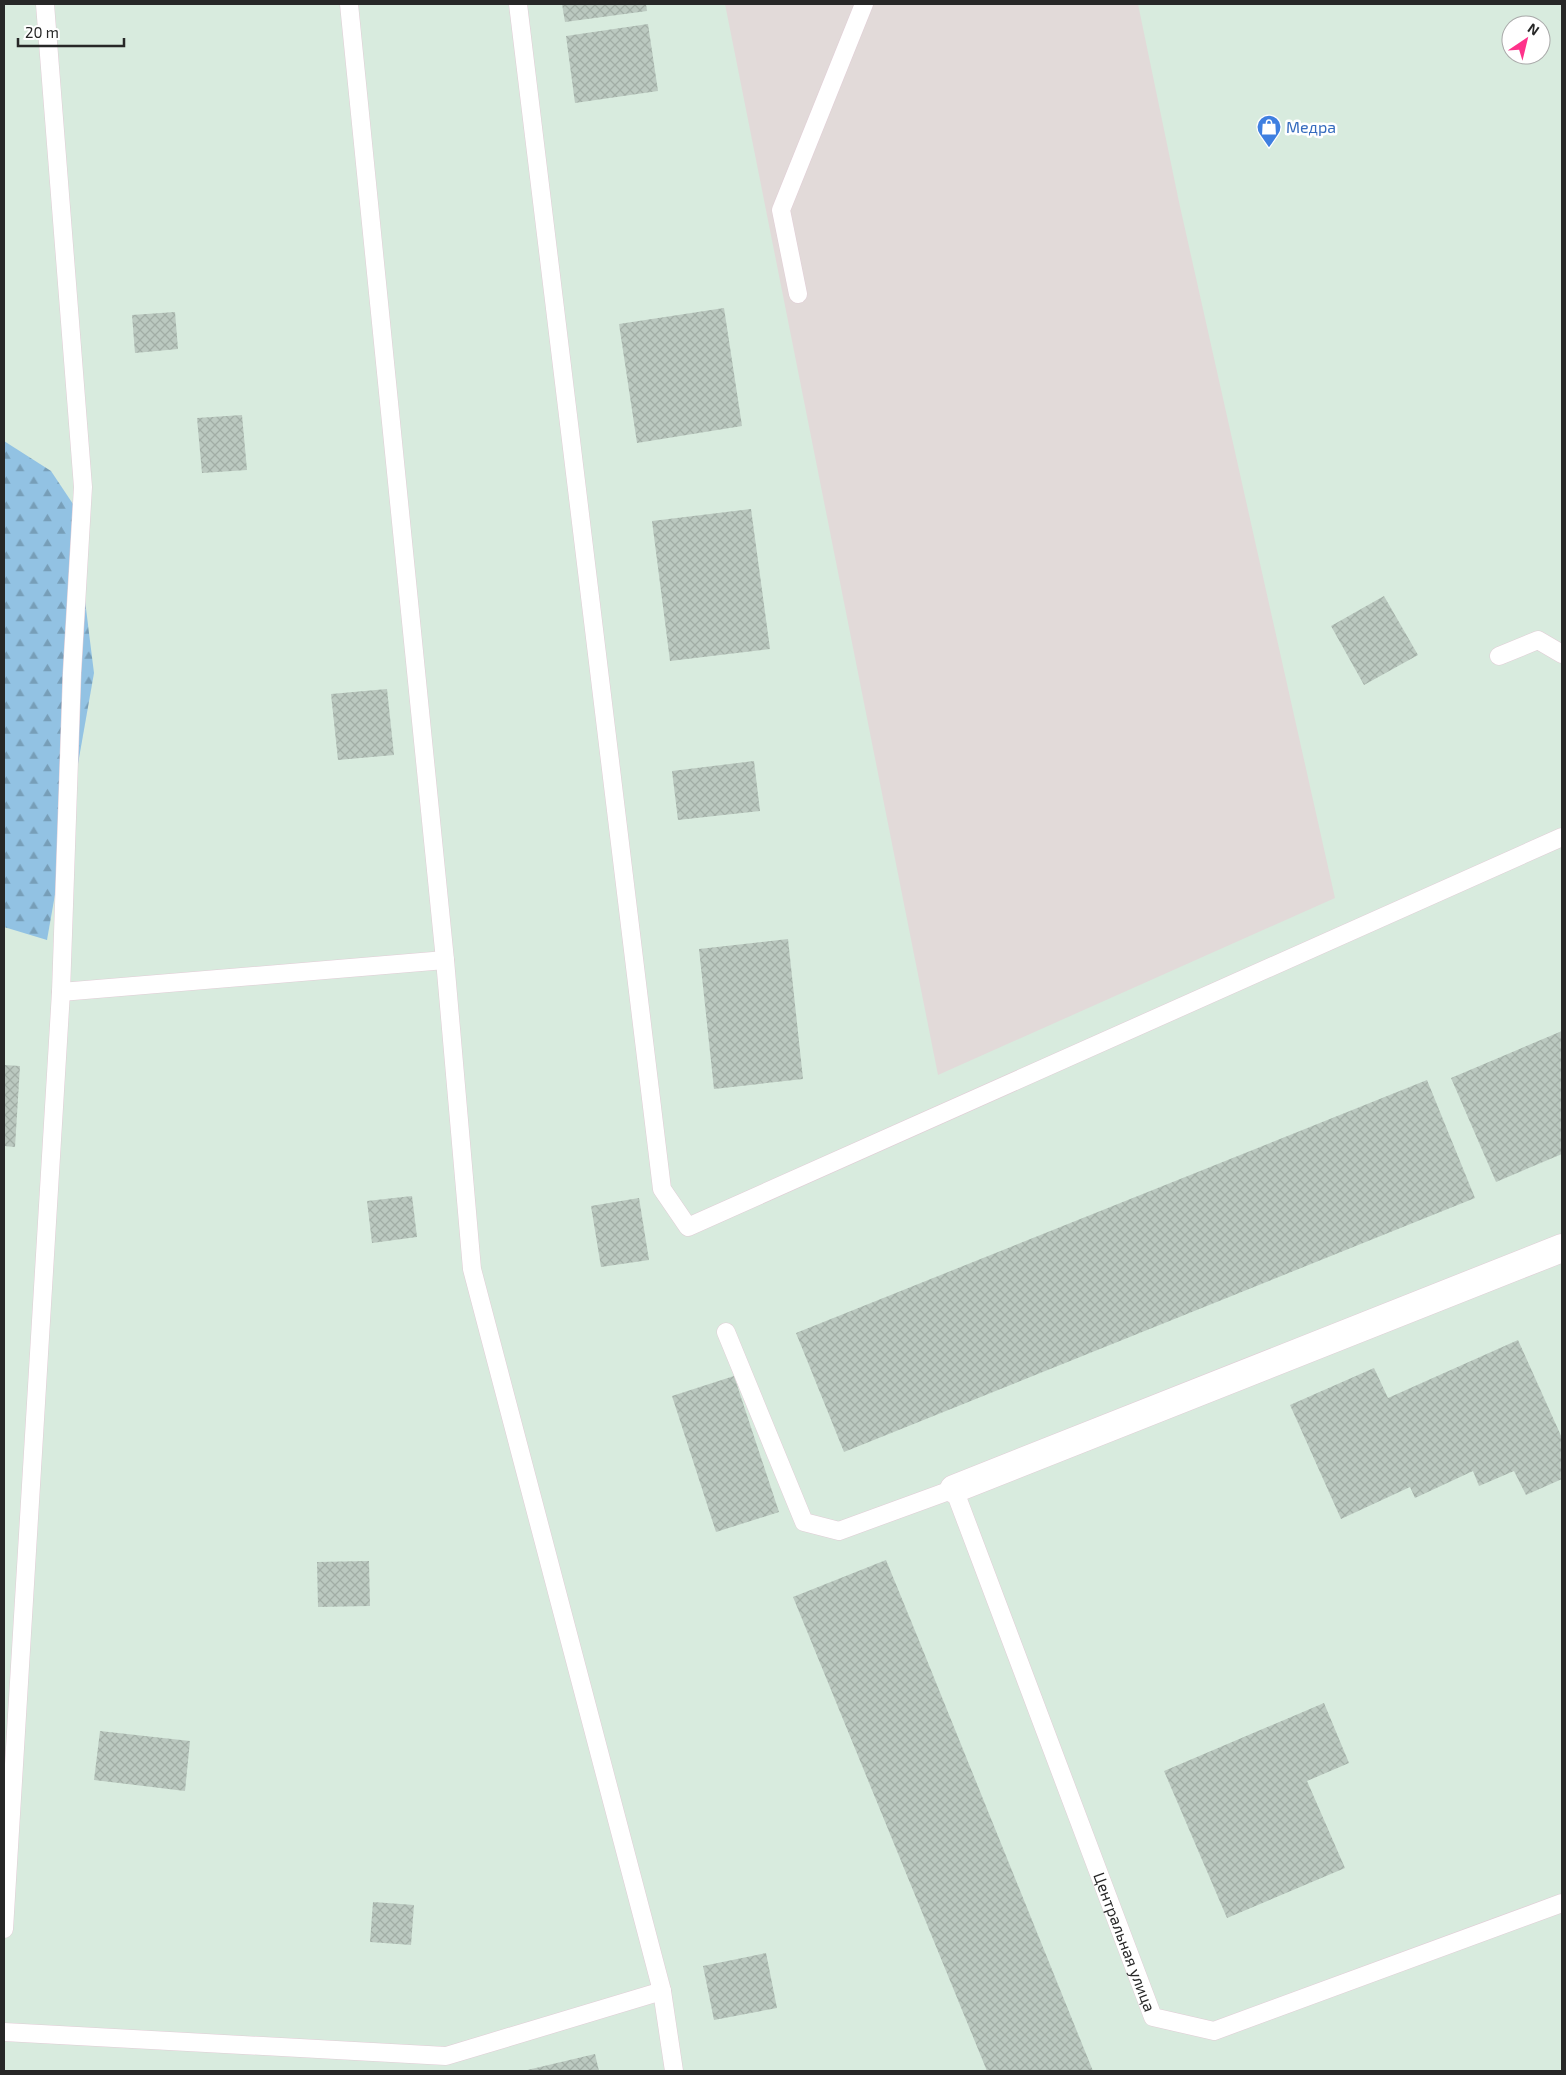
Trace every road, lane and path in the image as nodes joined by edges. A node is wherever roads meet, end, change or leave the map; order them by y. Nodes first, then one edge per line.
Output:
1 (45, 4) edge
2 (349, 4) edge
3 (518, 4) edge
4 (864, 4) edge
5 (798, 294) dead end
6 (1562, 654) edge
7 (1499, 656) dead end
8 (1562, 838) edge
9 (445, 960) junction
10 (61, 992) junction
11 (1562, 1248) edge
12 (726, 1332) dead end
13 (954, 1489) junction
14 (1562, 1903) edge
15 (4, 1929) edge
16 (662, 1991) junction
17 (4, 2032) edge
18 (674, 2071) edge

1 - 10 lane
2 - 9 lane
3 - 8 lane
4 - 5 lane
6 - 7 lane
9 - 10 lane
9 - 16 lane
10 - 15 lane
11 - 13 street
12 - 13 lane
13 - 14 lane, Центральная улица
16 - 17 lane
16 - 18 lane

